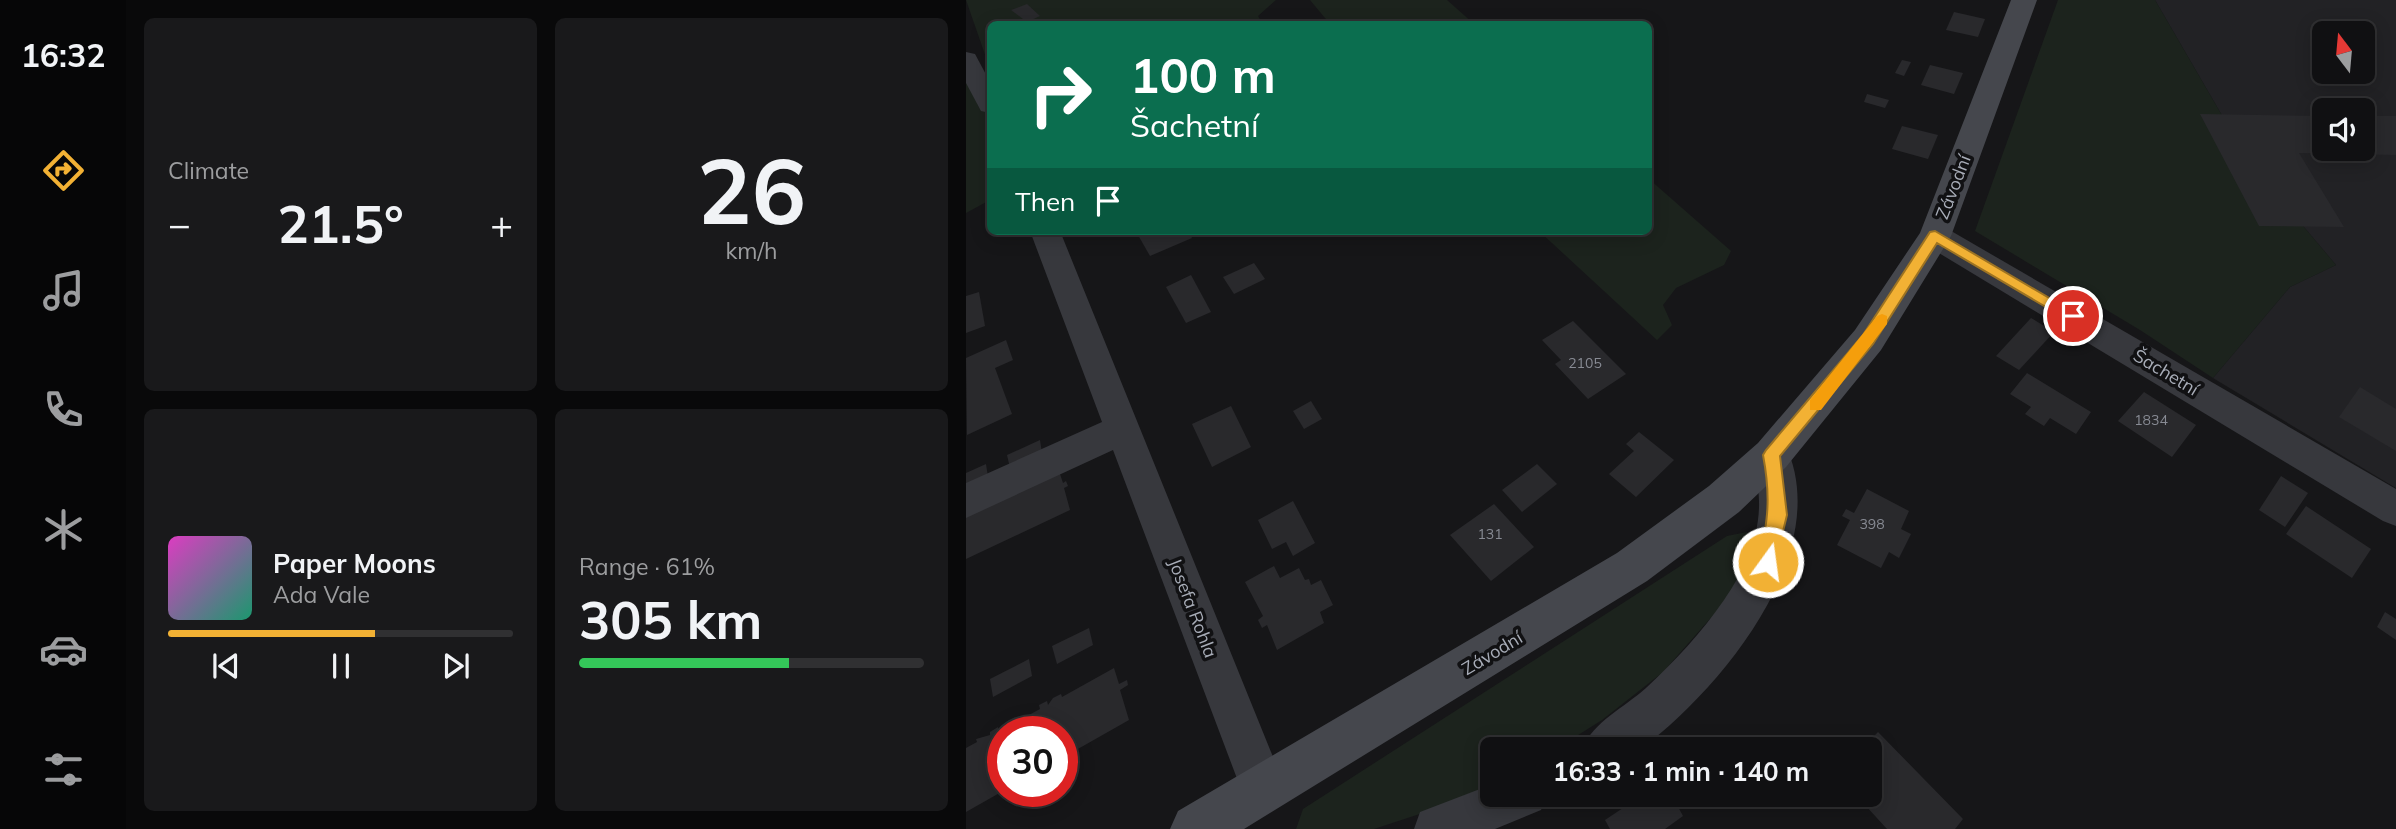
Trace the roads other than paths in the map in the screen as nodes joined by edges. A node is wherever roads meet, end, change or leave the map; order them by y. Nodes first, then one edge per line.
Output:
1 (2024, 0) edge
2 (966, 59) edge
3 (987, 99) edge
4 (1047, 235) edge
5 (1935, 236) junction
6 (1124, 428) junction
7 (1772, 455) junction
8 (966, 501) edge
9 (2396, 509) edge
10 (1620, 737) edge
11 (1263, 789) junction
12 (1492, 807) edge
13 (1196, 829) edge
14 (1437, 829) edge

1 - 5 street, Závodní
2 - 3 street
4 - 6 street, Josefa Rohla
5 - 7 street, Závodní
5 - 9 street, Šachetní
6 - 8 street
6 - 11 street, Josefa Rohla
7 - 10 street
7 - 11 street, Závodní
11 - 13 street, Závodní
12 - 14 street

